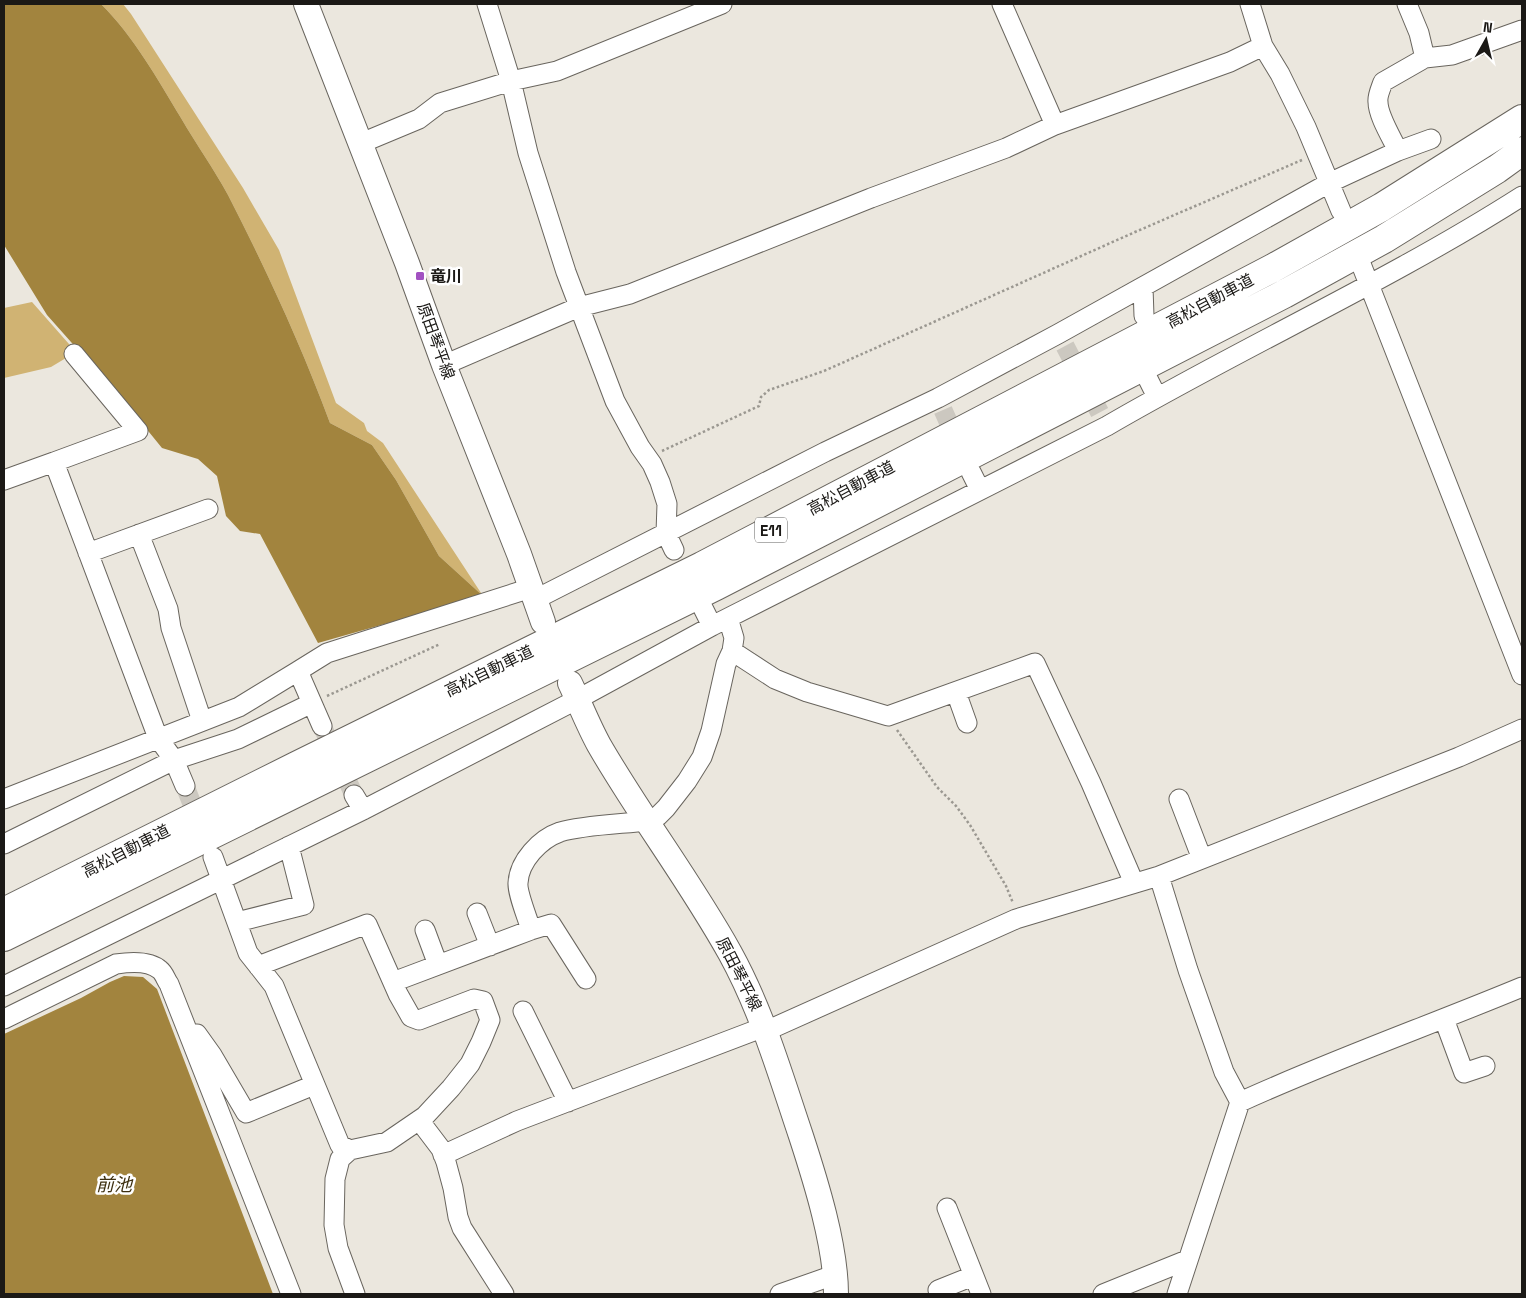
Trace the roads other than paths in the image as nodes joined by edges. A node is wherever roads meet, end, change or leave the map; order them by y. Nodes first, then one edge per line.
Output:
1 (306, 4) edge
2 (487, 4) edge
3 (722, 4) edge
4 (1002, 4) edge
5 (1250, 4) edge
6 (1407, 4) edge
7 (1522, 30) edge
8 (1262, 46) junction
9 (1425, 58) junction
10 (511, 81) junction
11 (1522, 119) edge
12 (1055, 125) junction
13 (1431, 139) dead end
14 (359, 144) junction
15 (1398, 151) junction
16 (1522, 151) edge
17 (1329, 183) junction
18 (1522, 196) edge
19 (1341, 211) dead end
20 (1361, 264) dead end
21 (1370, 286) junction
22 (1143, 287) junction
23 (579, 307) junction
24 (1144, 316) dead end
25 (74, 354) dead end
26 (444, 365) junction
27 (1147, 377) dead end
28 (1157, 397) junction
29 (54, 462) junction
30 (971, 472) dead end
31 (4, 480) edge
32 (980, 490) junction
33 (208, 509) dead end
34 (666, 533) junction
35 (139, 534) junction
36 (674, 550) dead end
37 (88, 553) junction
38 (533, 594) junction
39 (703, 608) dead end
40 (544, 622) dead end
41 (720, 622) junction
42 (732, 651) junction
43 (298, 671) junction
44 (1522, 675) edge
45 (574, 691) junction
46 (956, 692) junction
47 (312, 703) junction
48 (202, 721) junction
49 (968, 723) dead end
50 (322, 726) tunnel mouth
51 (1522, 729) edge
52 (158, 738) junction
53 (174, 760) junction
54 (185, 786) tunnel mouth
55 (4, 799) edge
56 (1179, 799) dead end
57 (647, 821) junction
58 (4, 844) edge
59 (289, 846) junction
60 (213, 857) dead end
61 (1202, 859) junction
62 (1159, 876) junction
63 (222, 878) junction
64 (1134, 883) junction
65 (4, 912) edge
66 (477, 913) dead end
67 (237, 922) junction
68 (425, 930) dead end
69 (531, 930) junction
70 (4, 937) edge
71 (490, 946) junction
72 (438, 965) junction
73 (258, 966) junction
74 (586, 979) dead end
75 (393, 982) junction
76 (4, 986) edge
77 (1522, 987) edge
78 (522, 1011) dead end
79 (4, 1018) edge
80 (1444, 1019) junction
81 (765, 1029) junction
82 (189, 1034) junction
83 (1485, 1066) dead end
84 (314, 1084) junction
85 (568, 1102) junction
86 (1240, 1102) junction
87 (419, 1120) junction
88 (350, 1150) junction
89 (443, 1155) junction
90 (947, 1208) dead end
91 (1187, 1260) junction
92 (973, 1276) junction
93 (837, 1287) edge
94 (938, 1290) dead end
95 (291, 1294) edge
96 (355, 1294) edge
97 (504, 1294) edge
98 (780, 1294) edge
99 (980, 1294) edge
100 (1103, 1294) edge
101 (1176, 1294) edge

1 - 14 main road, 原田琴平線
2 - 10 street
3 - 10 street
4 - 12 street
5 - 8 street
6 - 9 street
7 - 9 street
8 - 12 street
8 - 17 street
9 - 15 street
10 - 14 street
10 - 23 street
11 - 65 highway, 高松自動車道 / E11
12 - 23 street
13 - 15 street
14 - 26 main road, 原田琴平線
15 - 17 street
16 - 70 highway, 高松自動車道 / E11
17 - 19 street
17 - 22 street
18 - 21 street
20 - 21 street
21 - 28 street
21 - 44 street
22 - 24 street
22 - 34 street
23 - 26 street
23 - 34 street
25 - 29 street
26 - 38 main road, 原田琴平線
27 - 28 street
28 - 32 street
29 - 31 street
29 - 37 street
30 - 32 street
32 - 41 street
33 - 35 street
34 - 36 street
34 - 38 street
35 - 37 street
35 - 48 street
37 - 52 street
38 - 40 main road, 原田琴平線
38 - 43 street
39 - 41 street
41 - 42 street
41 - 45 street
42 - 46 street
42 - 57 street
43 - 47 street
43 - 48 street
45 - 57 main road, 原田琴平線
45 - 59 street
46 - 49 street
46 - 64 street
47 - 50 street
47 - 53 street
48 - 52 street
51 - 61 street
52 - 53 street
52 - 55 street
53 - 54 street
53 - 58 street
56 - 61 street
57 - 69 street
57 - 81 main road, 原田琴平線
59 - 63 street
59 - 67 street
60 - 63 street
61 - 62 street
62 - 64 street
62 - 86 street
63 - 67 street
63 - 76 street
64 - 81 street
66 - 71 street
67 - 73 street
68 - 72 street
69 - 71 street
69 - 74 street
71 - 72 street
72 - 75 street
73 - 75 street
73 - 84 street
75 - 87 street
77 - 80 street
78 - 85 street
79 - 82 street
80 - 83 street
80 - 86 street
81 - 85 street
81 - 93 main road, 原田琴平線
82 - 84 street
82 - 95 street
84 - 88 street
85 - 89 street
86 - 91 street
87 - 88 street
87 - 89 street
88 - 96 street
89 - 97 street
90 - 92 street
91 - 100 street
91 - 101 street
92 - 94 street
92 - 99 street
93 - 98 street

